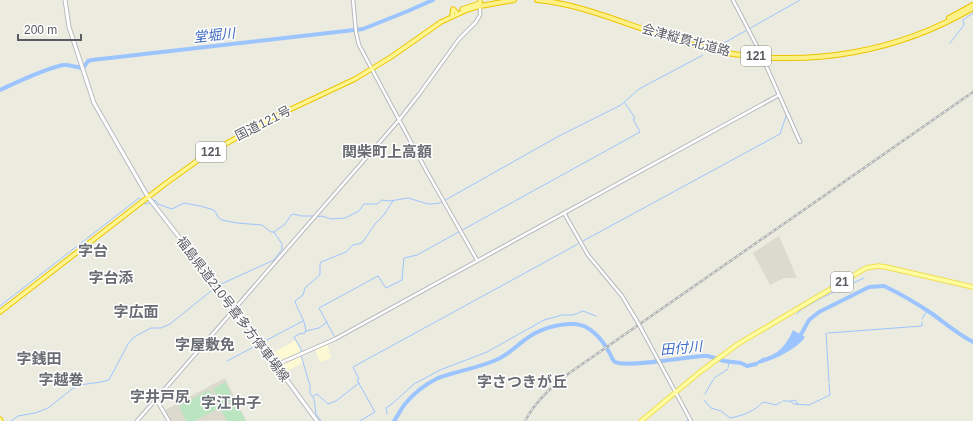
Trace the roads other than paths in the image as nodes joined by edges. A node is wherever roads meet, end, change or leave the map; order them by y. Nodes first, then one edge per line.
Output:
1 (65, 0) edge
2 (353, 0) edge
3 (496, 0) edge
4 (514, 0) edge
5 (537, 0) edge
6 (557, 0) edge
7 (733, 0) edge
8 (480, 3) edge
9 (973, 5) edge
10 (973, 8) edge
11 (440, 22) junction
12 (760, 52) dead end
13 (764, 61) dead end
14 (372, 69) junction
15 (779, 95) junction
16 (399, 120) junction
17 (800, 142) dead end
18 (148, 197) junction
19 (564, 213) junction
20 (477, 260) junction
21 (973, 287) edge
22 (235, 309) junction
23 (0, 312) edge
24 (275, 365) junction
25 (676, 392) junction
26 (156, 399) junction
27 (136, 421) edge
28 (169, 421) edge
29 (317, 421) edge
30 (641, 421) edge
31 (691, 421) edge

1 - 18 main road, 福島県道210号喜多方停車場線
2 - 14 street
3 - 8 highway, 121
4 - 8 highway, 121
5 - 10 highway, 会津縦貫北道路 / 121
6 - 9 highway, 会津縦貫北道路 / 121
7 - 12 street
8 - 11 highway, 国道121号 / 121
8 - 11 highway, 国道121号 / 121
8 - 16 street
11 - 14 highway, 国道121号 / 121
13 - 15 street
14 - 16 street
14 - 18 highway, 国道121号 / 121
15 - 17 street
15 - 19 street
16 - 20 street
16 - 22 street
18 - 22 main road, 福島県道210号喜多方停車場線
18 - 23 highway, 国道121号 / 121
19 - 20 street
19 - 25 street, bridge
20 - 24 street
21 - 25 main road, 21
22 - 24 main road, 福島県道210号喜多方停車場線
22 - 26 street
24 - 29 main road, 福島県道210号喜多方停車場線
25 - 30 main road, 21
25 - 31 street
26 - 27 street
26 - 28 street

